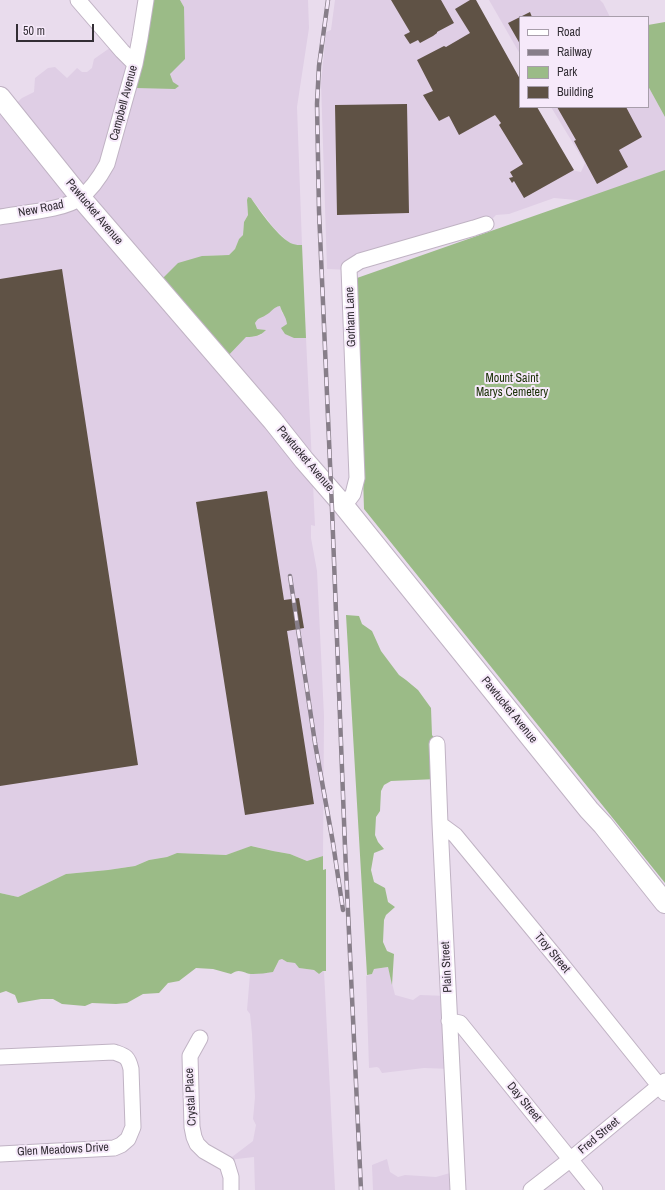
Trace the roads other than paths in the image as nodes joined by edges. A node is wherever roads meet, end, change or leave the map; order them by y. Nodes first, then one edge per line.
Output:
1 (78, 0) edge
2 (146, 0) edge
3 (135, 64) junction
4 (0, 97) edge
5 (81, 198) junction
6 (0, 217) edge
7 (486, 224) dead end
8 (344, 506) junction
9 (437, 744) dead end
10 (440, 824) junction
11 (665, 903) edge
12 (450, 1021) junction
13 (200, 1038) dead end
14 (0, 1057) edge
15 (663, 1087) edge
16 (0, 1154) edge
17 (570, 1159) junction
18 (231, 1190) edge
19 (458, 1190) edge
20 (531, 1190) edge
21 (595, 1190) edge

1 - 3 street
2 - 3 street, Campbell Avenue
3 - 5 street, Campbell Avenue
4 - 5 main road, Pawtucket Avenue
5 - 6 street, New Road
5 - 8 main road, Pawtucket Avenue
7 - 8 street, Gorham Lane
8 - 11 main road, Pawtucket Avenue
9 - 10 street, Plain Street
10 - 12 street, Plain Street
10 - 15 street, Troy Street
12 - 17 street, Day Street
12 - 19 street, Plain Street
13 - 18 street, Crystal Place
14 - 16 street, Glen Meadows Drive
15 - 17 street, Fred Street
17 - 20 street, Fred Street
17 - 21 street, Day Street

